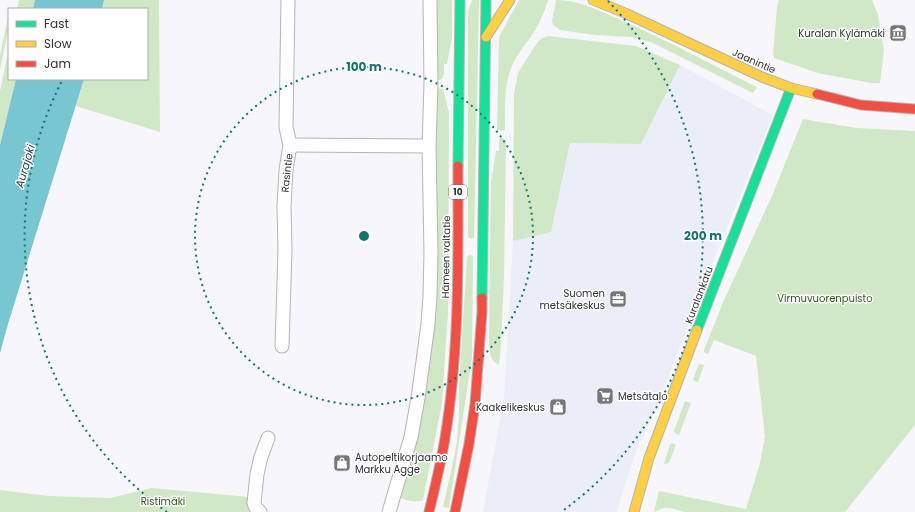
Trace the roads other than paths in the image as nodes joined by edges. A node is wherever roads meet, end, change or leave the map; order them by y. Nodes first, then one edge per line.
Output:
1 (288, 0) edge
2 (430, 0) edge
3 (460, 0) edge
4 (486, 0) edge
5 (510, 0) edge
6 (593, 0) edge
7 (486, 37) junction
8 (791, 88) junction
9 (915, 109) edge
10 (290, 145) junction
11 (430, 146) junction
12 (282, 346) dead end
13 (268, 438) dead end
14 (260, 512) edge
15 (389, 512) edge
16 (429, 512) edge
17 (455, 512) edge
18 (634, 512) edge

1 - 10 street, Rasintie
2 - 11 street
3 - 16 main road, Hämeen valtatie / 10
4 - 7 main road
5 - 7 main road
6 - 8 main road, Jaanintie
7 - 17 main road
8 - 9 main road, Jaanintie
8 - 18 main road, Kuralankatu
10 - 11 street
10 - 12 street, Rasintie
11 - 15 street
13 - 14 street

